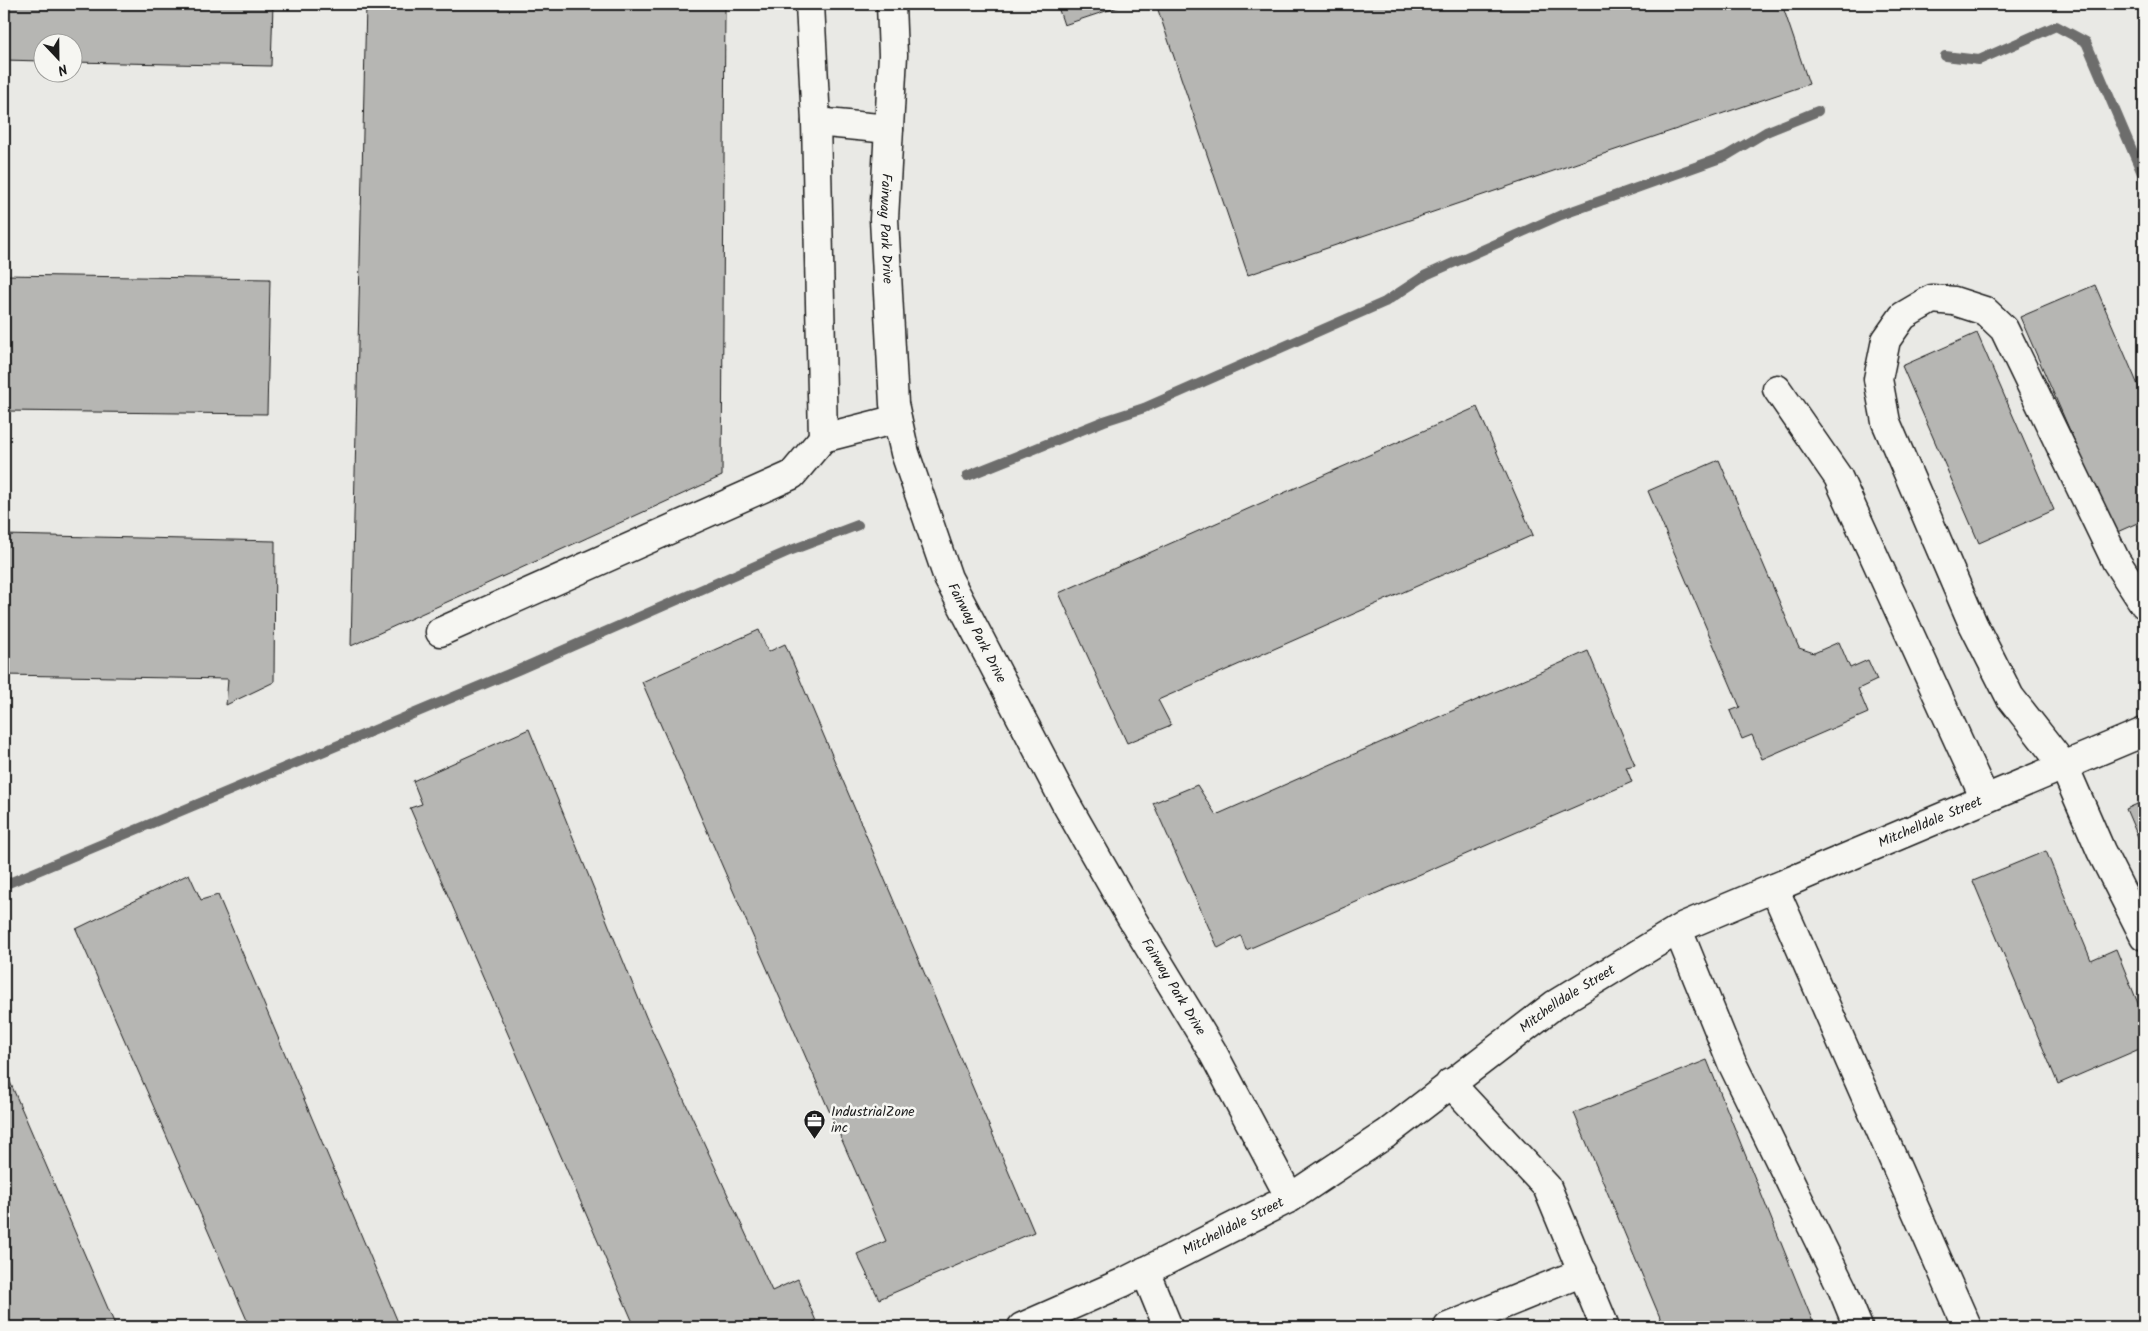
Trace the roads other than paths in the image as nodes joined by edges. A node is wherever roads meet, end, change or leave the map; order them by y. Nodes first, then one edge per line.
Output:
1 (810, 4) edge
2 (891, 4) edge
3 (816, 122) junction
4 (889, 129) junction
5 (1777, 389) dead end
6 (897, 419) junction
7 (823, 438) junction
8 (2144, 604) edge
9 (440, 632) dead end
10 (2144, 732) edge
11 (2064, 766) junction
12 (1985, 799) junction
13 (1774, 888) junction
14 (1678, 930) junction
15 (2144, 936) edge
16 (1450, 1083) junction
17 (1290, 1198) junction
18 (1145, 1271) junction
19 (1583, 1272) junction
20 (1022, 1327) edge
21 (1168, 1327) edge
22 (1448, 1327) edge
23 (1605, 1327) edge
24 (1858, 1327) edge
25 (1967, 1327) edge

1 - 3 street
2 - 4 street, Fairway Park Drive
3 - 4 street
3 - 7 street
4 - 6 street, Fairway Park Drive
5 - 12 street
6 - 7 street
6 - 17 street, Fairway Park Drive
7 - 9 street
8 - 11 street
10 - 11 street, Mitchelldale Street
11 - 12 street, Mitchelldale Street
11 - 15 street
12 - 13 street, Mitchelldale Street
13 - 14 street, Mitchelldale Street
13 - 25 street
14 - 16 street, Mitchelldale Street
14 - 24 street
16 - 17 street, Mitchelldale Street
16 - 19 street
17 - 18 street, Mitchelldale Street
18 - 20 street, Mitchelldale Street
18 - 21 street
19 - 22 street
19 - 23 street

